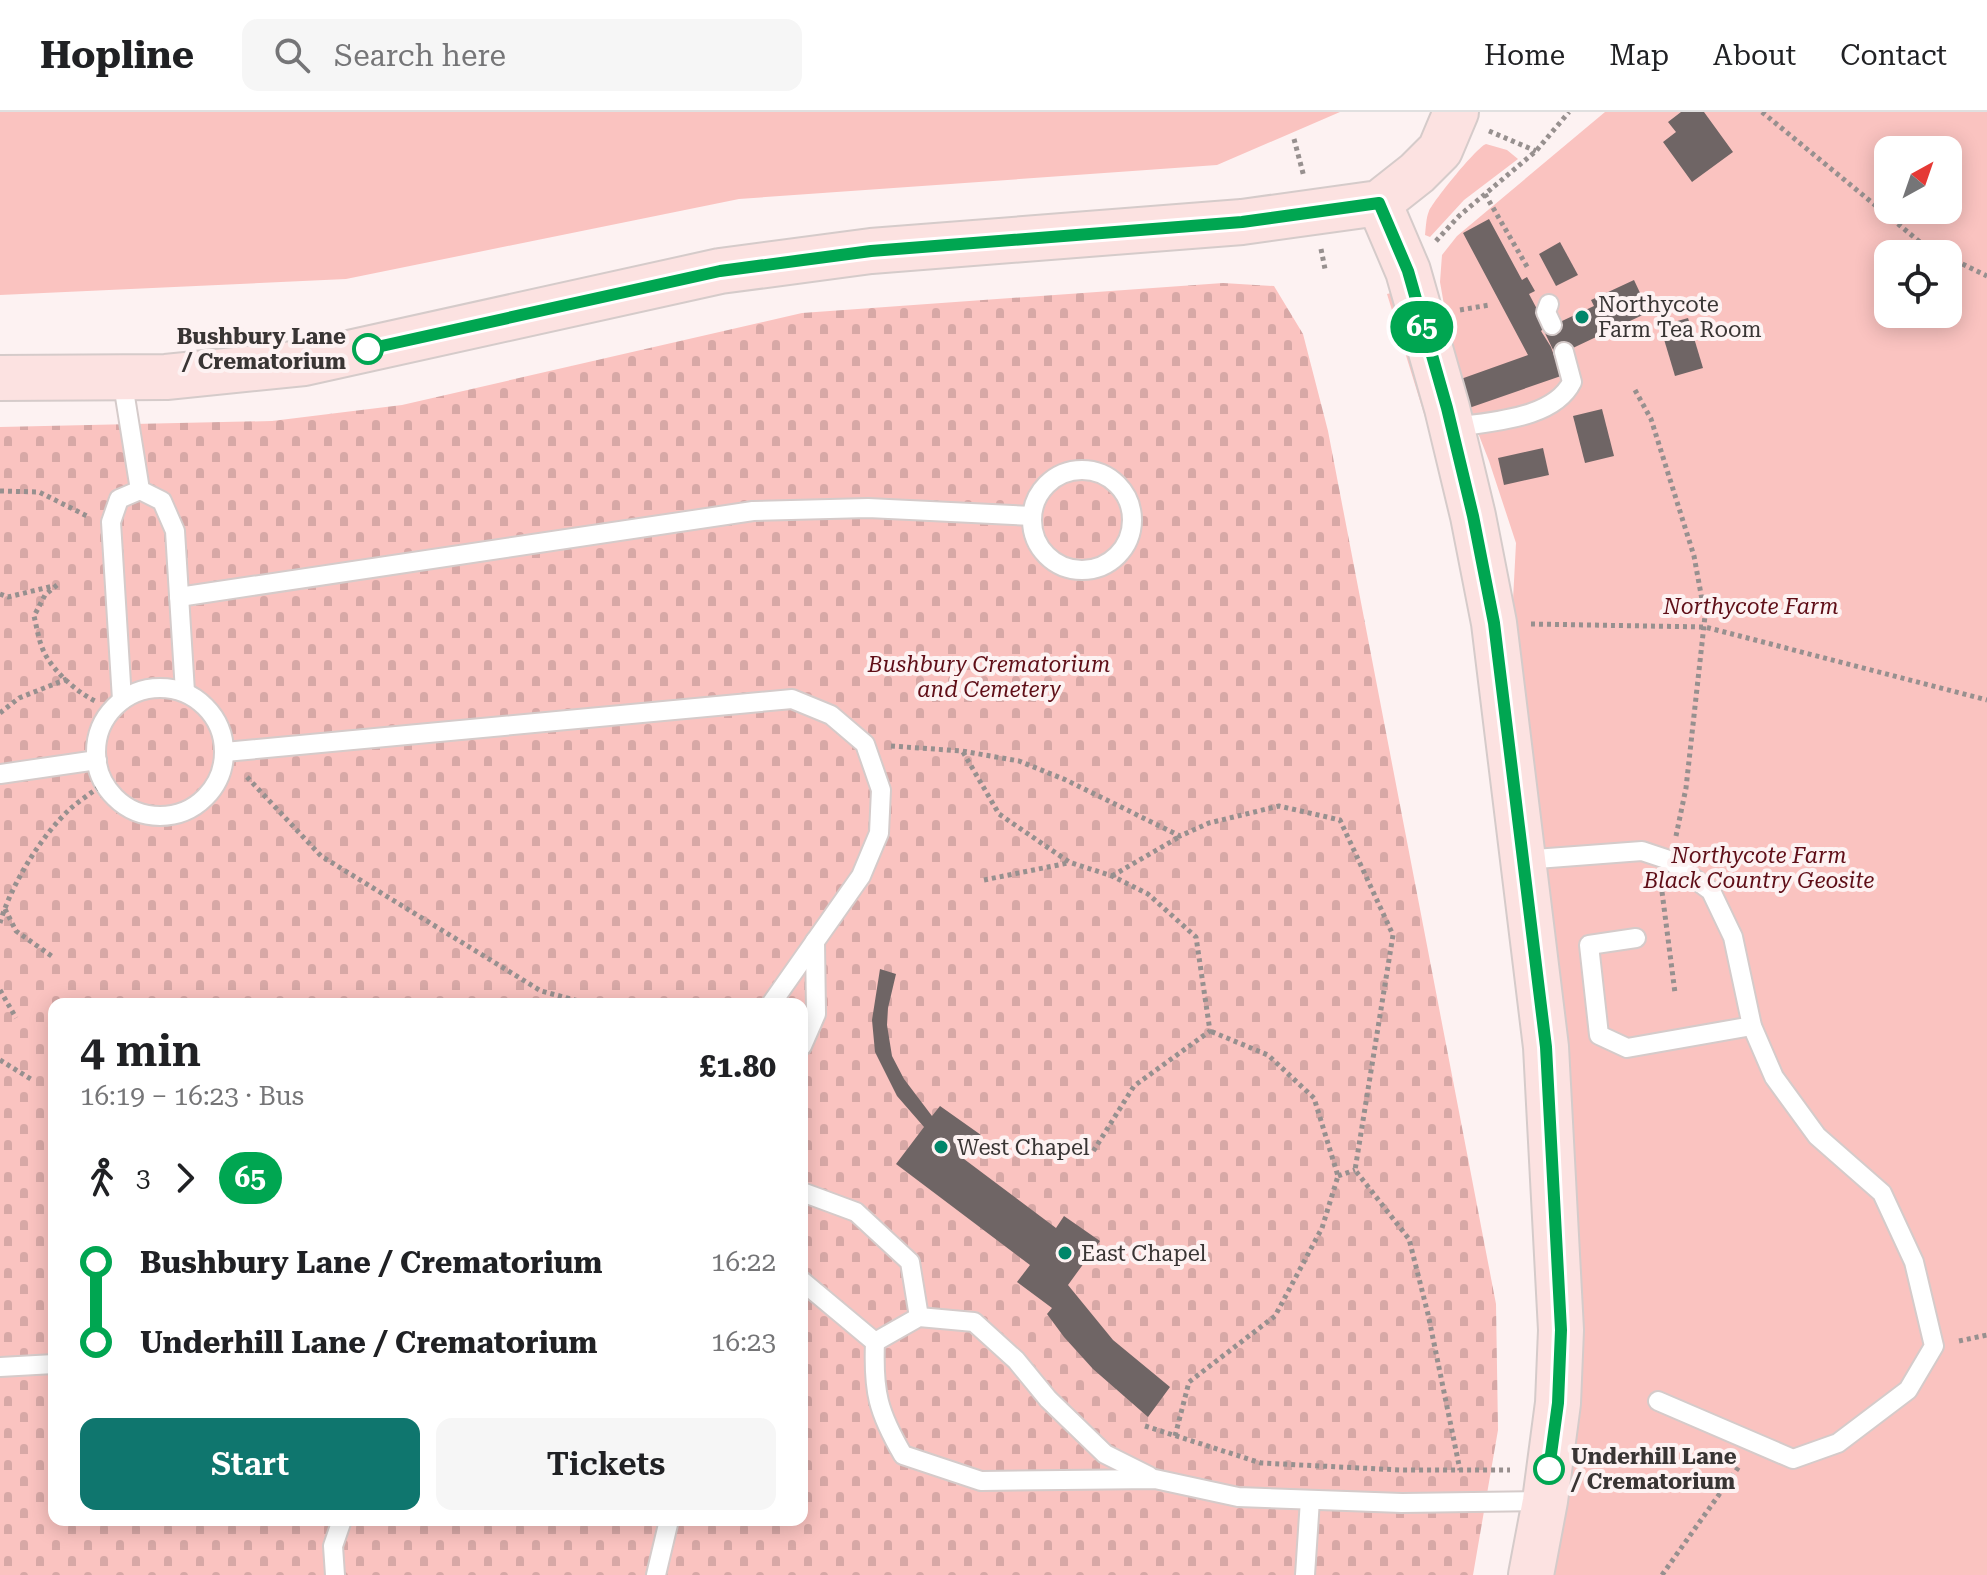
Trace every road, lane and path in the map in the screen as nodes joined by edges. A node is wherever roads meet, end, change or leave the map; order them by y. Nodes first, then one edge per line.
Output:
1 (1569, 112) edge
2 (1762, 112) edge
3 (1456, 114) edge
4 (1536, 151) junction
5 (1485, 194) junction
6 (1379, 203) junction
7 (1917, 240) edge
8 (1962, 264) edge
9 (1529, 270) dead end
10 (1408, 271) junction
11 (1987, 276) edge
12 (1549, 304) dead end
13 (1552, 325) dead end
14 (1564, 352) dead end
15 (0, 378) edge
16 (122, 378) junction
17 (1635, 390) dead end
18 (1451, 428) junction
19 (140, 490) junction
20 (0, 491) edge
21 (1032, 516) junction
22 (112, 532) junction
23 (0, 594) edge
24 (179, 597) junction
25 (1494, 623) junction
26 (1705, 627) junction
27 (67, 679) junction
28 (185, 692) junction
29 (1987, 700) edge
30 (117, 704) junction
31 (0, 713) edge
32 (865, 744) junction
33 (962, 751) junction
34 (225, 752) junction
35 (97, 760) junction
36 (0, 774) edge
37 (104, 783) junction
38 (1180, 836) junction
39 (1522, 860) junction
40 (1669, 860) junction
41 (1069, 862) junction
42 (1112, 876) junction
43 (984, 880) dead end
44 (4, 908) junction
45 (0, 923) edge
46 (1636, 938) dead end
47 (815, 941) junction
48 (53, 957) dead end
49 (0, 990) edge
50 (1675, 993) dead end
51 (567, 998) edge
52 (775, 998) edge
53 (16, 1018) dead end
54 (1752, 1026) junction
55 (1210, 1031) junction
56 (808, 1032) edge
57 (0, 1060) edge
58 (34, 1081) dead end
59 (1089, 1158) dead end
60 (1355, 1170) junction
61 (1338, 1176) junction
62 (808, 1194) edge
63 (808, 1286) edge
64 (919, 1317) junction
65 (875, 1342) junction
66 (48, 1364) edge
67 (0, 1367) edge
68 (1658, 1401) dead end
69 (1145, 1426) dead end
70 (1175, 1436) junction
71 (1741, 1463) dead end
72 (1460, 1470) junction
73 (1155, 1479) junction
74 (1547, 1486) junction
75 (1310, 1500) junction
76 (340, 1526) edge
77 (668, 1526) edge
78 (335, 1575) edge
79 (656, 1575) edge
80 (1305, 1575) edge
81 (1531, 1575) edge
82 (1662, 1575) edge

1 - 4 path
2 - 7 path
3 - 4 path
3 - 6 street
4 - 5 path
5 - 9 path
5 - 10 path
6 - 10 street
6 - 16 street
8 - 11 path
10 - 18 street
12 - 13 lane
14 - 18 lane
15 - 16 street
16 - 19 lane
17 - 26 path
18 - 25 street
19 - 22 lane
19 - 24 lane
20 - 22 path
21 - 21 lane
21 - 24 lane
22 - 30 lane
23 - 27 path
24 - 28 lane
25 - 26 path
25 - 39 street
26 - 29 path
26 - 40 path
27 - 30 path
27 - 31 path
28 - 30 lane
28 - 34 lane
30 - 35 lane
32 - 33 path
32 - 34 lane
32 - 47 lane
33 - 38 path
33 - 41 path
34 - 37 lane
34 - 51 path
35 - 36 lane
35 - 37 lane
37 - 44 path
38 - 42 path
38 - 60 path
39 - 40 lane
39 - 74 street
40 - 50 path
40 - 54 lane
41 - 42 path
41 - 43 path
42 - 55 path
44 - 45 path
44 - 48 path
46 - 54 lane
47 - 52 lane
47 - 56 lane
49 - 53 path
54 - 68 lane
55 - 59 path
55 - 61 path
57 - 58 path
60 - 61 path
60 - 72 path
61 - 70 path
62 - 64 lane
63 - 65 lane
64 - 65 lane
64 - 73 lane
65 - 73 lane
66 - 67 lane
69 - 70 path
70 - 72 path
71 - 82 path
72 - 74 path
73 - 75 lane
74 - 75 lane
74 - 81 street
75 - 80 lane
76 - 78 lane
77 - 79 lane

